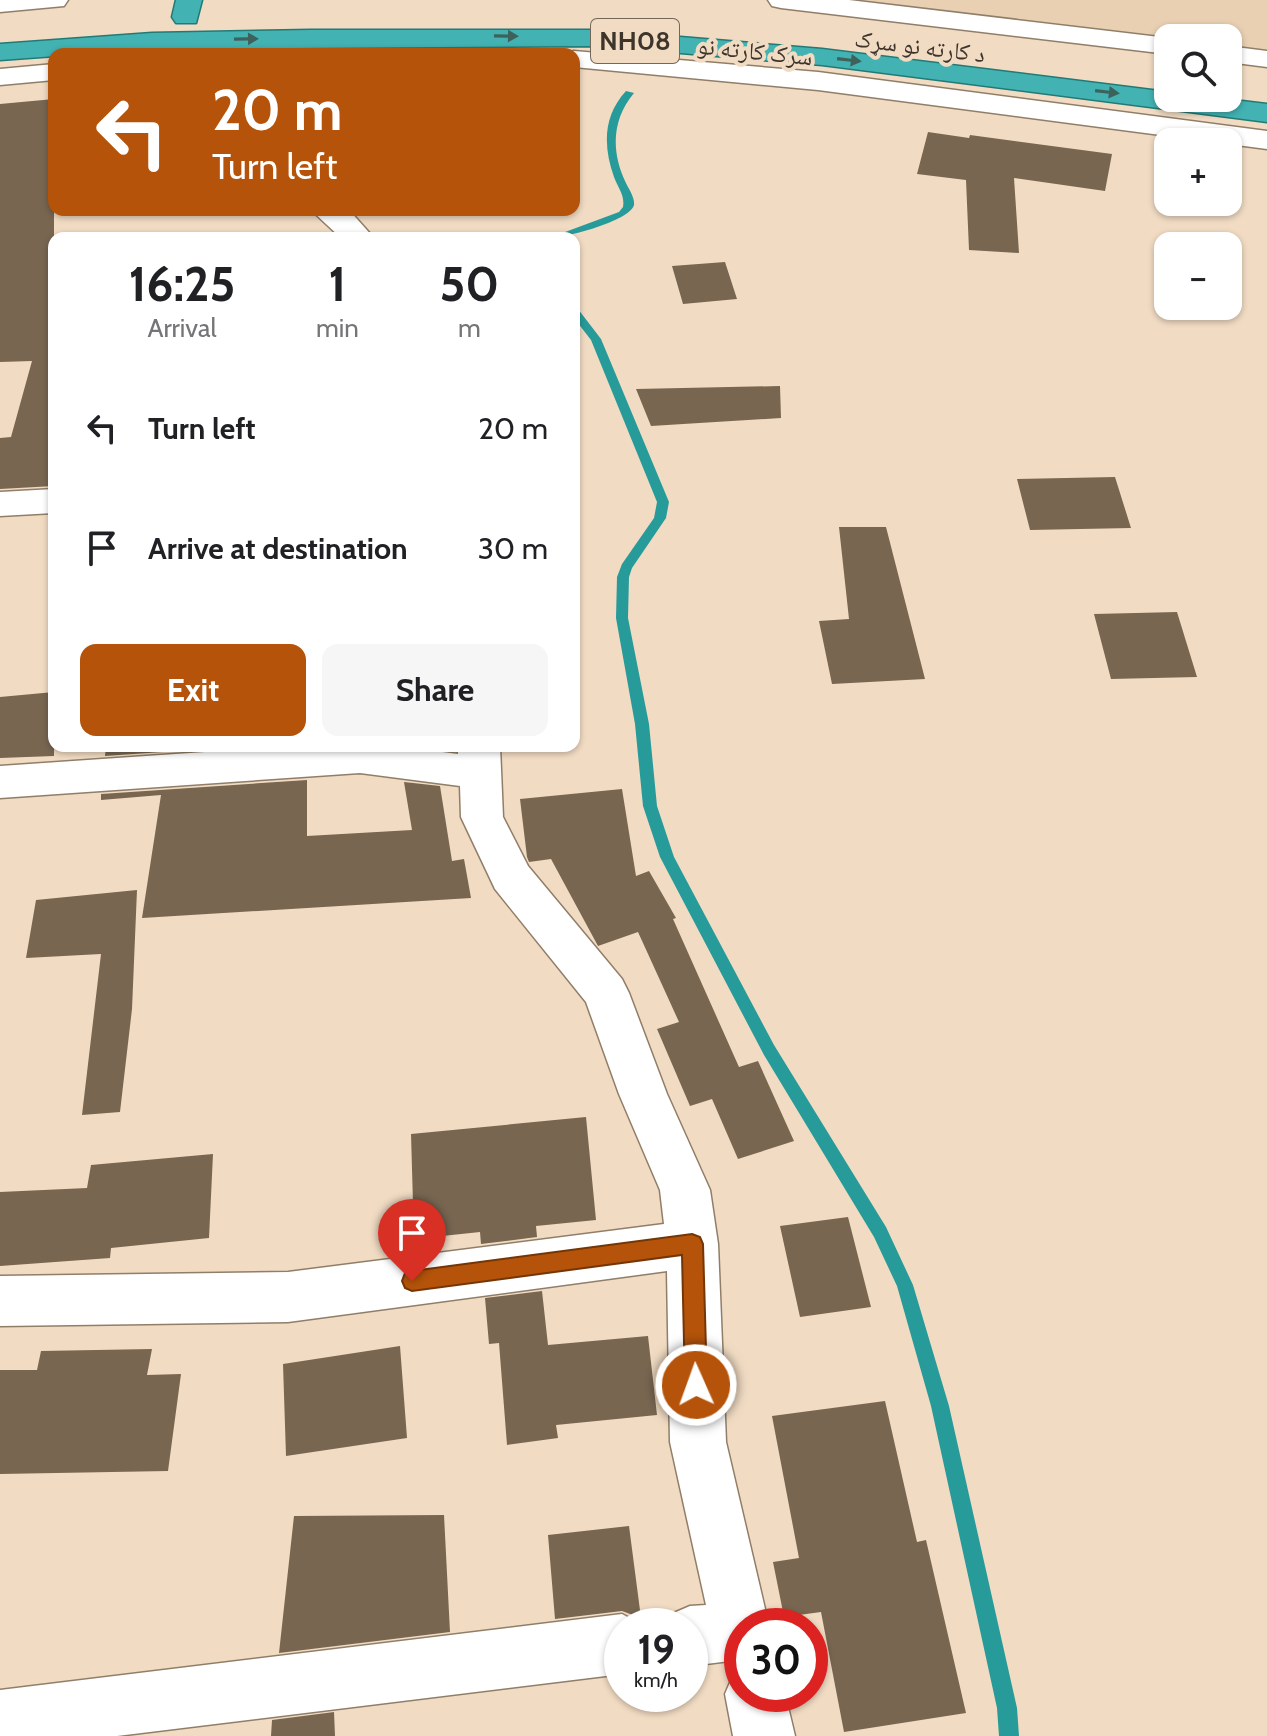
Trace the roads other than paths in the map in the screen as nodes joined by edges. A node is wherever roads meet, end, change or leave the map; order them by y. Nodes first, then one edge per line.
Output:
1 (55, 0) edge
2 (781, 0) edge
3 (838, 3) edge
4 (0, 4) edge
5 (188, 8) edge
6 (344, 12) dead end
7 (436, 12) dead end
8 (0, 28) edge
9 (1154, 44) edge
10 (55, 48) edge
11 (48, 49) edge
12 (0, 52) edge
13 (1242, 56) edge
14 (1267, 59) edge
15 (580, 60) edge
16 (1037, 72) junction
17 (48, 73) edge
18 (1154, 76) edge
19 (0, 77) edge
20 (1242, 87) edge
21 (1267, 90) edge
22 (1267, 113) edge
23 (1267, 140) edge
24 (338, 216) edge
25 (353, 232) edge
26 (48, 501) edge
27 (0, 504) edge
28 (479, 760) edge
29 (0, 782) edge
30 (692, 1244) junction
31 (0, 1301) edge
32 (724, 1634) edge
33 (604, 1646) edge
34 (759, 1712) edge
35 (0, 1720) edge
36 (764, 1736) edge

1 - 4 street
2 - 3 street
3 - 9 street
5 - 6 highway
5 - 8 highway
7 - 16 highway, د کارته نو سړک / NH08
10 -> 16 highway, سرک کارته نو / NH08
12 -> 11 highway, سرک کارته نو / NH08
13 - 14 street
15 - 23 street
16 - 18 highway, د کارته نو سړک / NH08
16 -> 22 highway, سرک کارته نو / NH08
17 - 19 street
20 - 21 highway
24 - 25 street
26 - 27 street
28 - 29 street
28 - 30 street
30 - 31 street
30 - 32 street
33 - 35 street
34 - 36 street

